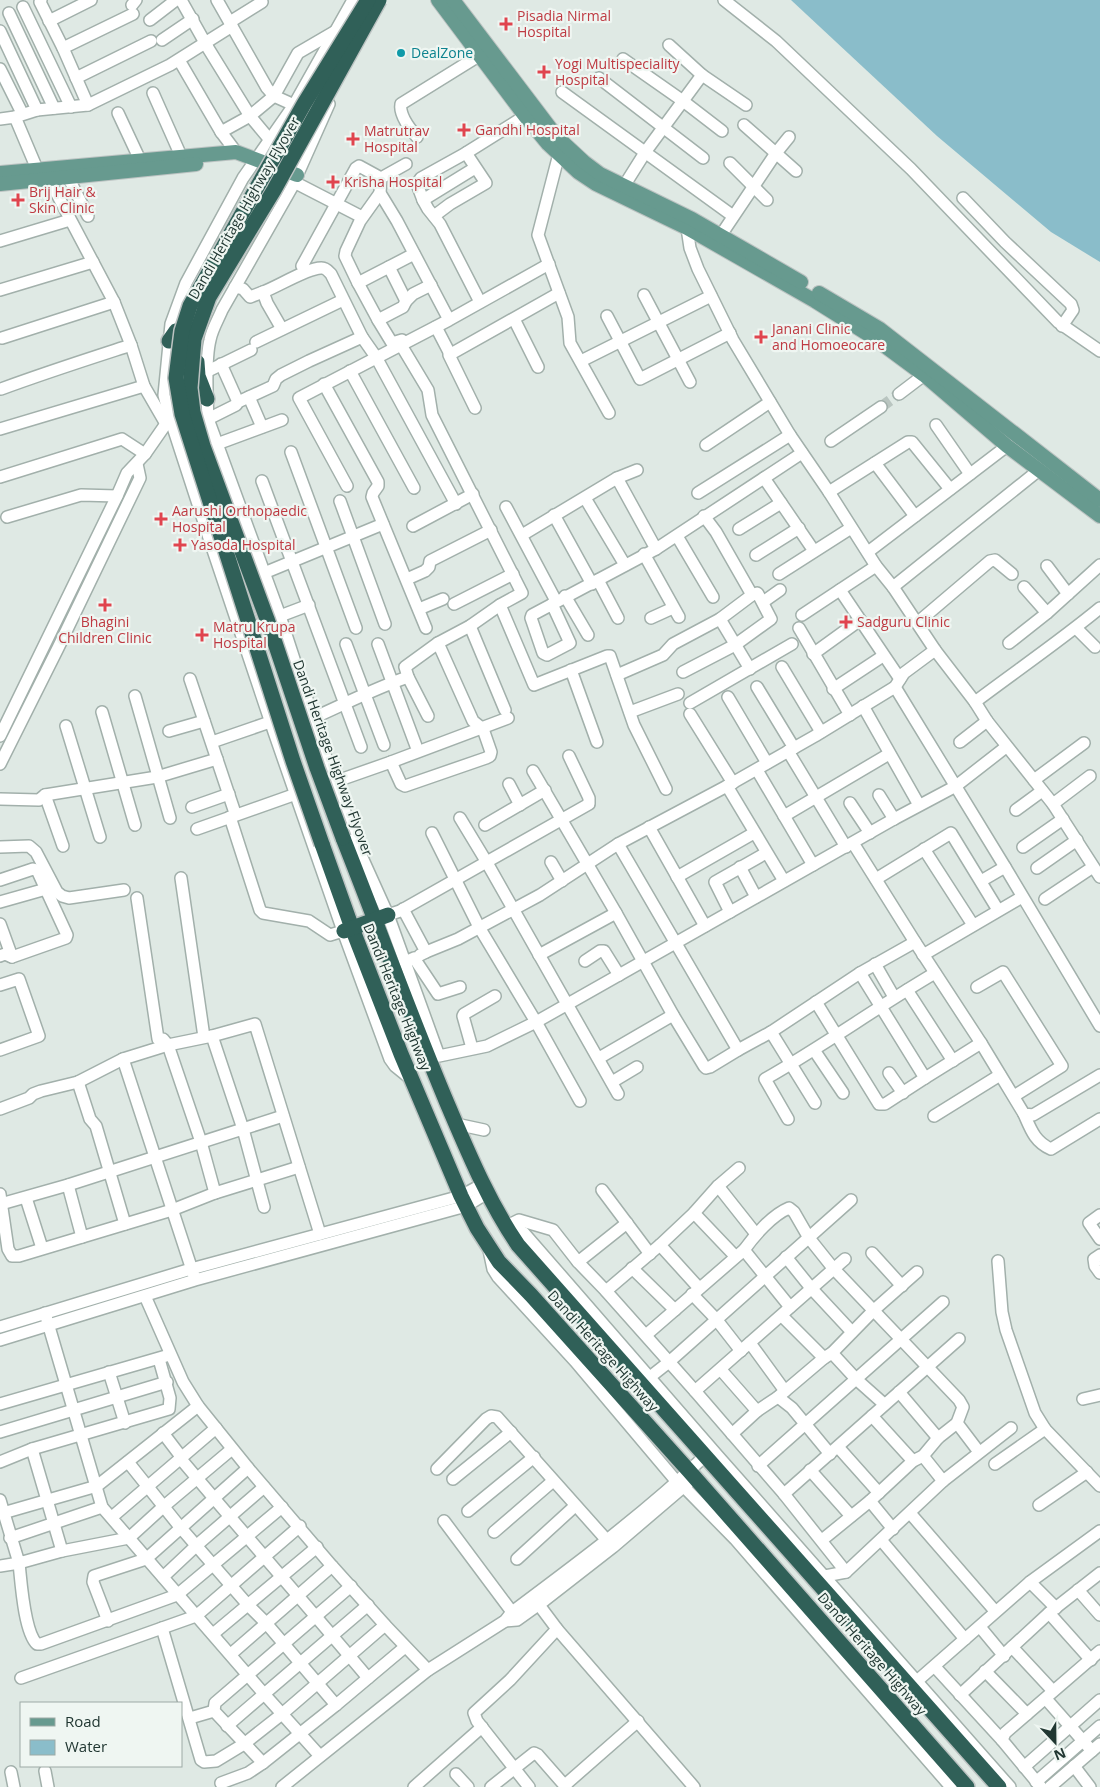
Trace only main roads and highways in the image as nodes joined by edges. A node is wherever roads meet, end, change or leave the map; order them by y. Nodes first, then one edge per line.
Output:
1 (368, 0) edge
2 (379, 0) edge
3 (438, 0) edge
4 (454, 0) edge
5 (275, 144) junction
6 (562, 149) junction
7 (257, 158) junction
8 (293, 158) junction
9 (4, 178) edge
10 (294, 181) road end
11 (689, 224) junction
12 (172, 336) road end
13 (927, 372) junction
14 (207, 399) road end
15 (1100, 500) edge
16 (1100, 516) edge
17 (330, 865) junction
18 (356, 870) joint
19 (326, 884) road end
20 (381, 918) junction
21 (347, 930) junction
22 (967, 1787) edge
23 (998, 1787) edge

1 - 5 highway, Dandi Heritage Highway Flyover, bridge
2 - 8 highway, Dandi Heritage Highway Flyover, bridge
3 - 6 main road
4 - 6 main road
5 - 12 highway
5 - 17 highway, Dandi Heritage Highway Flyover, bridge
6 - 11 main road
6 - 11 main road
7 - 9 main road
7 - 9 main road
7 - 10 main road
8 - 14 highway
8 - 18 highway, Dandi Heritage Highway Flyover, bridge
11 - 13 main road
11 - 13 main road
13 - 15 main road
13 - 16 main road
17 - 19 highway
17 - 21 highway, Dandi Heritage Highway
18 - 20 highway, Dandi Heritage Highway
20 - 21 highway
20 - 23 highway, Dandi Heritage Highway
21 - 22 highway, Dandi Heritage Highway

